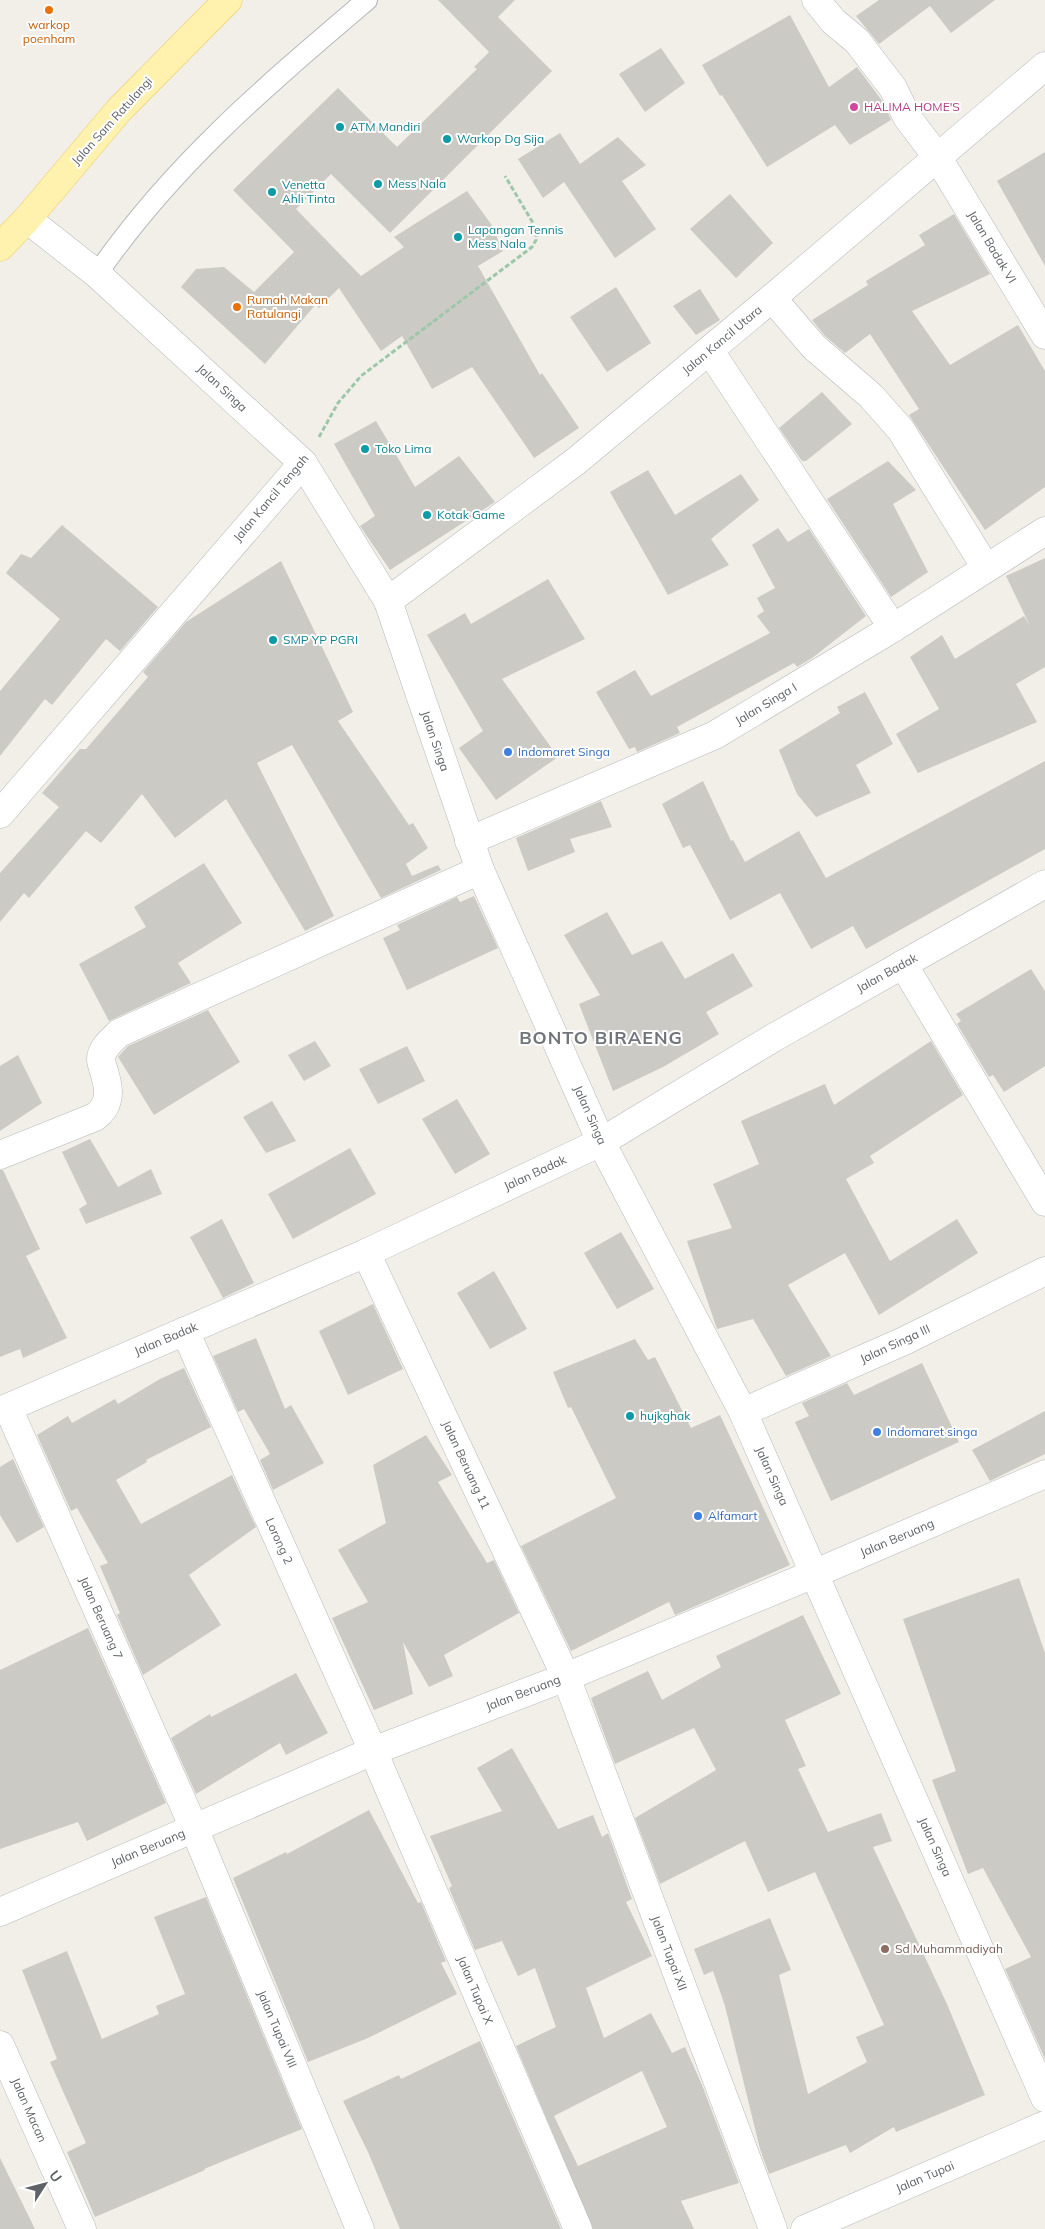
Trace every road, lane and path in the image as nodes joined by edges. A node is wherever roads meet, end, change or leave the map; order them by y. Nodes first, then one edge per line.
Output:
1 (228, 0) edge
2 (366, 0) edge
3 (816, 0) edge
4 (1045, 66) edge
5 (938, 158) junction
6 (506, 176) dead end
7 (27, 218) junction
8 (0, 247) edge
9 (97, 274) junction
10 (772, 298) junction
11 (1045, 335) edge
12 (710, 351) junction
13 (303, 463) junction
14 (1045, 531) edge
15 (986, 568) junction
16 (388, 601) junction
17 (893, 628) junction
18 (0, 814) edge
19 (469, 841) junction
20 (480, 870) junction
21 (1045, 884) edge
22 (903, 964) junction
23 (601, 1142) junction
24 (0, 1155) edge
25 (1045, 1202) edge
26 (366, 1253) junction
27 (1045, 1271) edge
28 (185, 1331) junction
29 (4, 1410) edge
30 (743, 1412) junction
31 (1045, 1474) edge
32 (816, 1573) junction
33 (566, 1676) junction
34 (373, 1751) junction
35 (194, 1828) junction
36 (0, 1912) edge
37 (0, 2045) edge
38 (1045, 2098) edge
39 (1045, 2125) edge
40 (82, 2229) edge
41 (360, 2229) edge
42 (578, 2229) edge
43 (773, 2229) edge
44 (806, 2229) edge

1 - 7 main road, Jalan Sam Ratulangi
2 - 9 lane
3 - 5 street, Jalan Badak VI
4 - 5 street, Jalan Kancil Utara
5 - 10 street, Jalan Kancil Utara
5 - 11 street, Jalan Badak VI
6 - 13 path, Jalan Kancil Tengah
7 - 8 main road, Jalan Sam Ratulangi
7 - 9 street, Jalan Singa
9 - 13 street, Jalan Singa
10 - 12 street, Jalan Kancil Utara
10 - 15 street
12 - 16 street, Jalan Kancil Utara
12 - 17 street
13 - 16 street, Jalan Singa
13 - 18 street, Jalan Kancil Tengah
14 - 15 street, Jalan Singa I
15 - 17 street, Jalan Singa I
16 - 19 street, Jalan Singa
17 - 19 street, Jalan Singa I
19 - 20 street, Jalan Singa
20 - 23 street, Jalan Singa
20 - 24 street
21 - 22 street, Jalan Badak
22 - 23 street, Jalan Badak
22 - 25 street
23 - 26 street, Jalan Badak
23 - 30 street, Jalan Singa
26 - 28 street, Jalan Badak
26 - 33 street, Jalan Beruang 11
27 - 30 street, Jalan Singa III
28 - 29 street, Jalan Badak
28 - 34 street, Lorong 2
29 - 35 street, Jalan Beruang 7
30 - 32 street, Jalan Singa
31 - 32 street, Jalan Beruang
32 - 33 street, Jalan Beruang
32 - 38 street, Jalan Singa
33 - 34 street, Jalan Beruang
33 - 43 street, Jalan Tupai XII
34 - 35 street, Jalan Beruang
34 - 42 street, Jalan Tupai X
35 - 36 street, Jalan Beruang
35 - 41 street, Jalan Tupai VIII
37 - 40 street, Jalan Macan
39 - 44 street, Jalan Tupai

